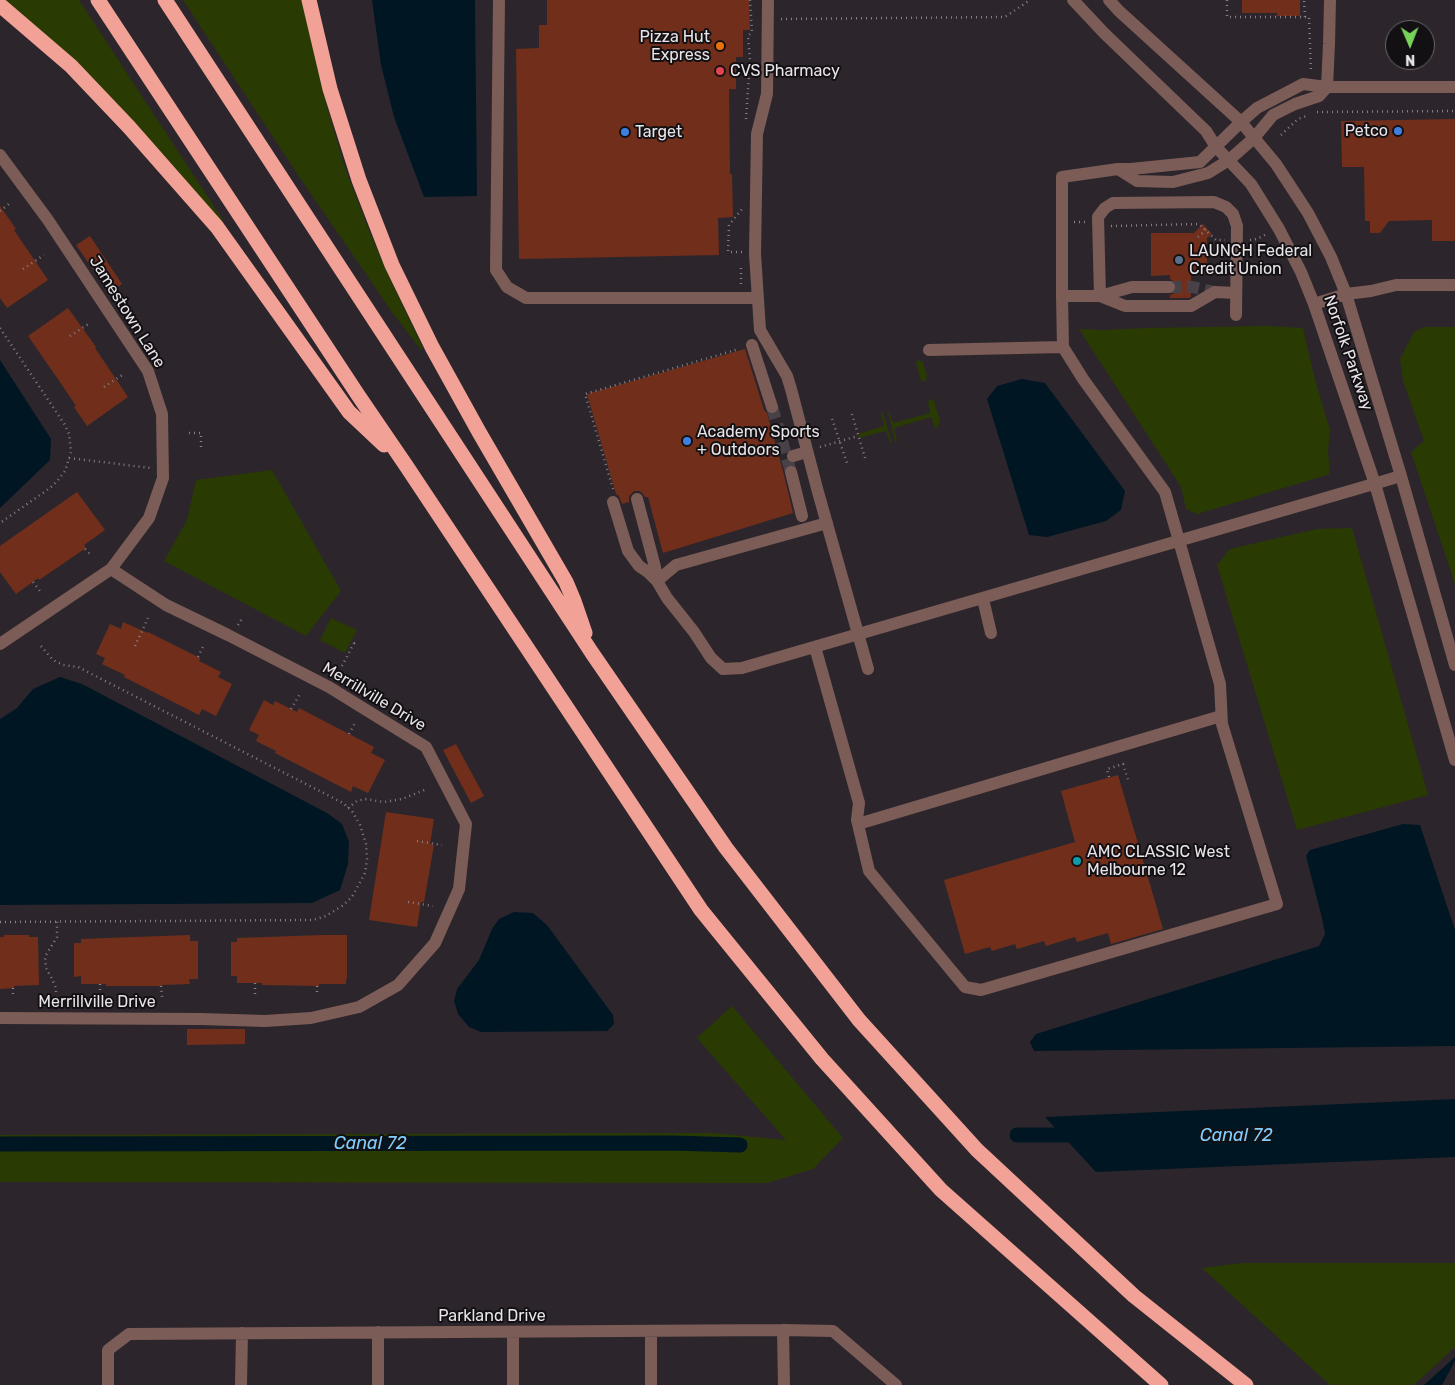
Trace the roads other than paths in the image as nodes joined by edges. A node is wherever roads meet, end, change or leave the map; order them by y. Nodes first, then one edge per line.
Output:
1 (98, 0) edge
2 (165, 0) edge
3 (309, 0) edge
4 (499, 0) edge
5 (768, 0) edge
6 (1073, 0) edge
7 (1109, 0) edge
8 (1330, 0) edge
9 (0, 5) edge
10 (1455, 87) edge
11 (1319, 90) junction
12 (1240, 122) junction
13 (1254, 138) junction
14 (1216, 147) junction
15 (0, 156) edge
16 (1228, 160) junction
17 (1118, 169) junction
18 (1455, 285) edge
19 (1169, 287) tunnel mouth
20 (1236, 293) junction
21 (1346, 294) junction
22 (1062, 296) junction
23 (1100, 296) junction
24 (758, 298) junction
25 (1314, 304) junction
26 (1236, 315) dead end
27 (752, 344) road end
28 (1063, 347) junction
29 (930, 350) dead end
30 (772, 407) tunnel mouth
31 (407, 467) junction
32 (791, 472) tunnel mouth
33 (1401, 476) junction
34 (1375, 484) junction
35 (637, 500) dead end
36 (613, 502) road end
37 (802, 516) dead end
38 (827, 523) junction
39 (1179, 541) junction
40 (111, 569) junction
41 (656, 581) junction
42 (983, 599) junction
43 (859, 634) junction
44 (991, 634) dead end
45 (0, 644) edge
46 (815, 647) junction
47 (592, 653) junction
48 (1455, 666) edge
49 (868, 669) dead end
50 (1221, 716) junction
51 (1455, 760) edge
52 (858, 824) junction
53 (0, 1018) edge
54 (783, 1330) junction
55 (378, 1332) junction
56 (513, 1332) junction
57 (651, 1332) junction
58 (242, 1333) junction
59 (108, 1385) edge
60 (241, 1385) edge
61 (378, 1385) edge
62 (513, 1385) edge
63 (650, 1385) edge
64 (784, 1385) edge
65 (896, 1385) edge
66 (1161, 1385) edge
67 (1246, 1385) edge

1 - 31 highway
2 - 47 highway
3 - 47 highway
4 - 24 street
5 - 24 street
6 - 14 street, Norfolk Parkway
7 - 12 street, Norfolk Parkway
8 - 11 street
9 - 31 highway
10 - 11 street
11 - 12 street
11 - 13 street
12 - 13 street, Norfolk Parkway
12 - 14 street
13 - 16 street
13 - 21 street, Norfolk Parkway
14 - 16 street, Norfolk Parkway
14 - 17 street
15 - 40 street, Jamestown Lane
16 - 17 street
16 - 25 street, Norfolk Parkway
17 - 22 street
18 - 21 street
19 - 23 street
20 - 23 street
20 - 23 street
20 - 26 street
21 - 25 street
21 - 33 street, Norfolk Parkway
22 - 23 street
22 - 28 street
24 - 38 street
25 - 34 street, Norfolk Parkway
27 - 30 street
28 - 29 street
28 - 39 street
31 - 66 highway
32 - 37 street
33 - 34 street
33 - 48 street, Norfolk Parkway
34 - 39 street
34 - 51 street, Norfolk Parkway
35 - 41 street
36 - 41 street
38 - 41 street
38 - 43 street
39 - 42 street
39 - 50 street
40 - 45 street, Jamestown Lane
40 - 53 street, Merrillville Drive
41 - 46 street
42 - 43 street
42 - 44 street
43 - 46 street
43 - 49 street
46 - 52 street
47 - 67 highway
50 - 52 street
50 - 52 street
54 - 57 street, Parkland Drive
54 - 64 street
54 - 65 street, Parkland Drive
55 - 56 street, Parkland Drive
55 - 58 street, Parkland Drive
55 - 61 street
56 - 57 street, Parkland Drive
56 - 62 street
57 - 63 street
58 - 59 street, Parkland Drive
58 - 60 street

